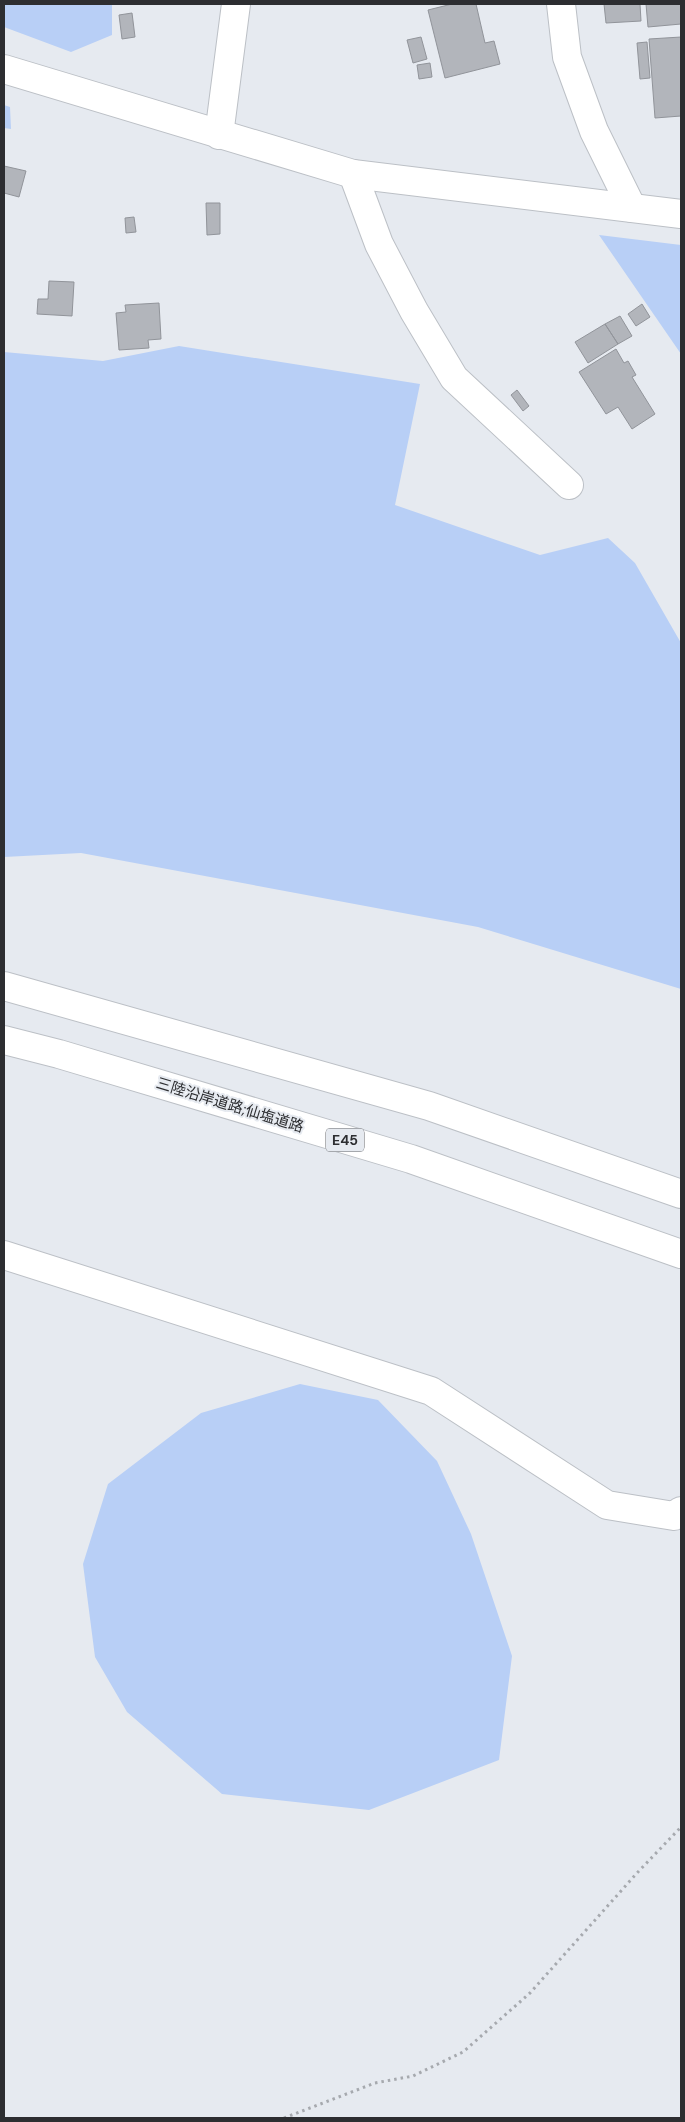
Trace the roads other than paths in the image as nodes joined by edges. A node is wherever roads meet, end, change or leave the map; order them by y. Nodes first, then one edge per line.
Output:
1 (236, 4) edge
2 (561, 4) edge
3 (4, 69) edge
4 (219, 135) junction
5 (353, 174) junction
6 (632, 208) junction
7 (681, 214) edge
8 (569, 485) dead end
9 (4, 986) edge
10 (4, 1040) edge
11 (681, 1194) edge
12 (681, 1254) edge
13 (4, 1255) edge
14 (681, 1511) edge

1 - 4 main road
2 - 6 main road
3 - 4 main road
4 - 5 main road
5 - 6 main road
5 - 8 main road
6 - 7 main road
9 - 11 main road
10 - 12 main road, 三陸沿岸道路;仙塩道路 / E45
13 - 14 main road

